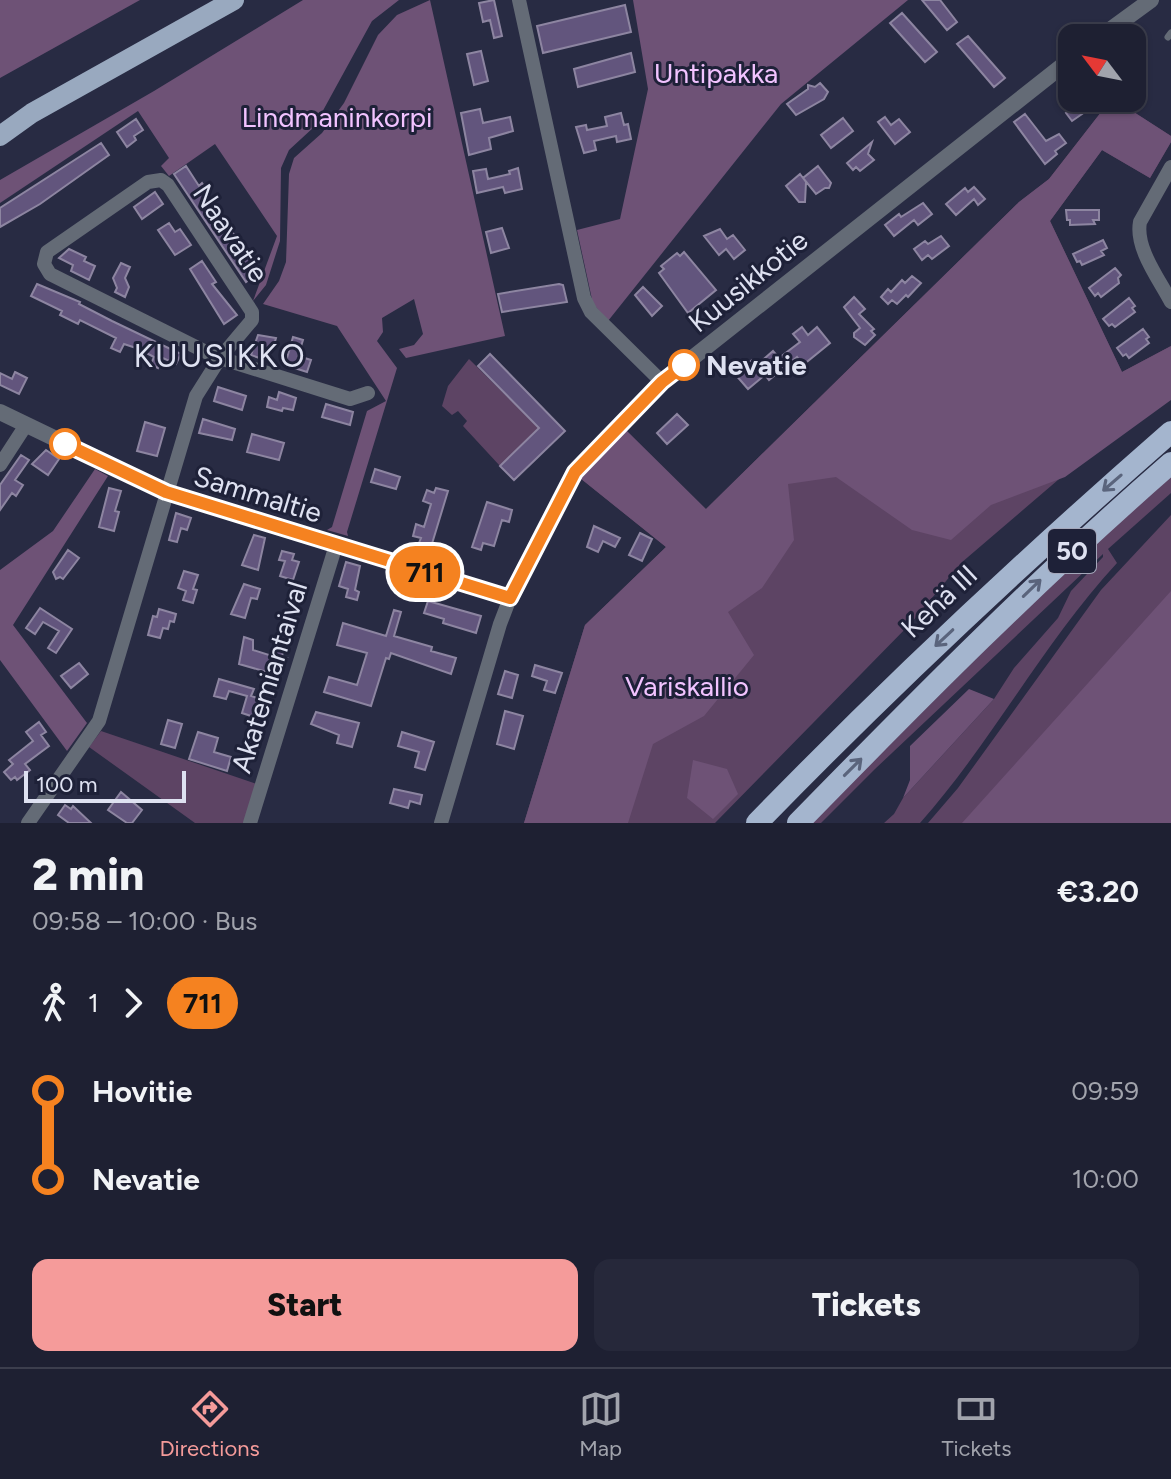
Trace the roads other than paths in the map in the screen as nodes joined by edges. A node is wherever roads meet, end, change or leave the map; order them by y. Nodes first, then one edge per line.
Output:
1 (214, 0) edge
2 (234, 0) edge
3 (519, 0) edge
4 (1151, 0) edge
5 (1118, 24) edge
6 (172, 34) junction
7 (1058, 69) edge
8 (32, 113) junction
9 (0, 124) edge
10 (0, 136) edge
11 (1171, 167) edge
12 (1171, 302) edge
13 (220, 358) junction
14 (662, 382) junction
15 (368, 393) dead end
16 (0, 412) edge
17 (26, 425) junction
18 (1171, 432) edge
19 (1171, 463) edge
20 (0, 465) edge
21 (166, 492) junction
22 (336, 545) junction
23 (510, 598) junction
24 (28, 823) edge
25 (250, 823) edge
26 (441, 823) edge
27 (757, 823) edge
28 (798, 823) edge

1 - 6 main road
2 - 6 main road
3 - 14 street
4 - 5 street
6 - 8 main road
7 - 14 street, Kuusikkotie
8 - 9 main road
8 - 10 main road
11 - 12 street
13 - 13 street, Naavatie
13 - 15 street
13 - 21 street
14 - 23 street, Kuusikkotie
16 - 17 street, Sammaltie
17 - 20 street
17 - 21 street, Sammaltie
18 -> 27 highway, Kehä III / 50
28 -> 19 highway, Kehä III / 50
21 - 22 street, Sammaltie
21 - 24 street
22 - 23 street, Sammaltie
22 - 25 street, Akatemiantaival
23 - 26 street, Kuusikkotie

